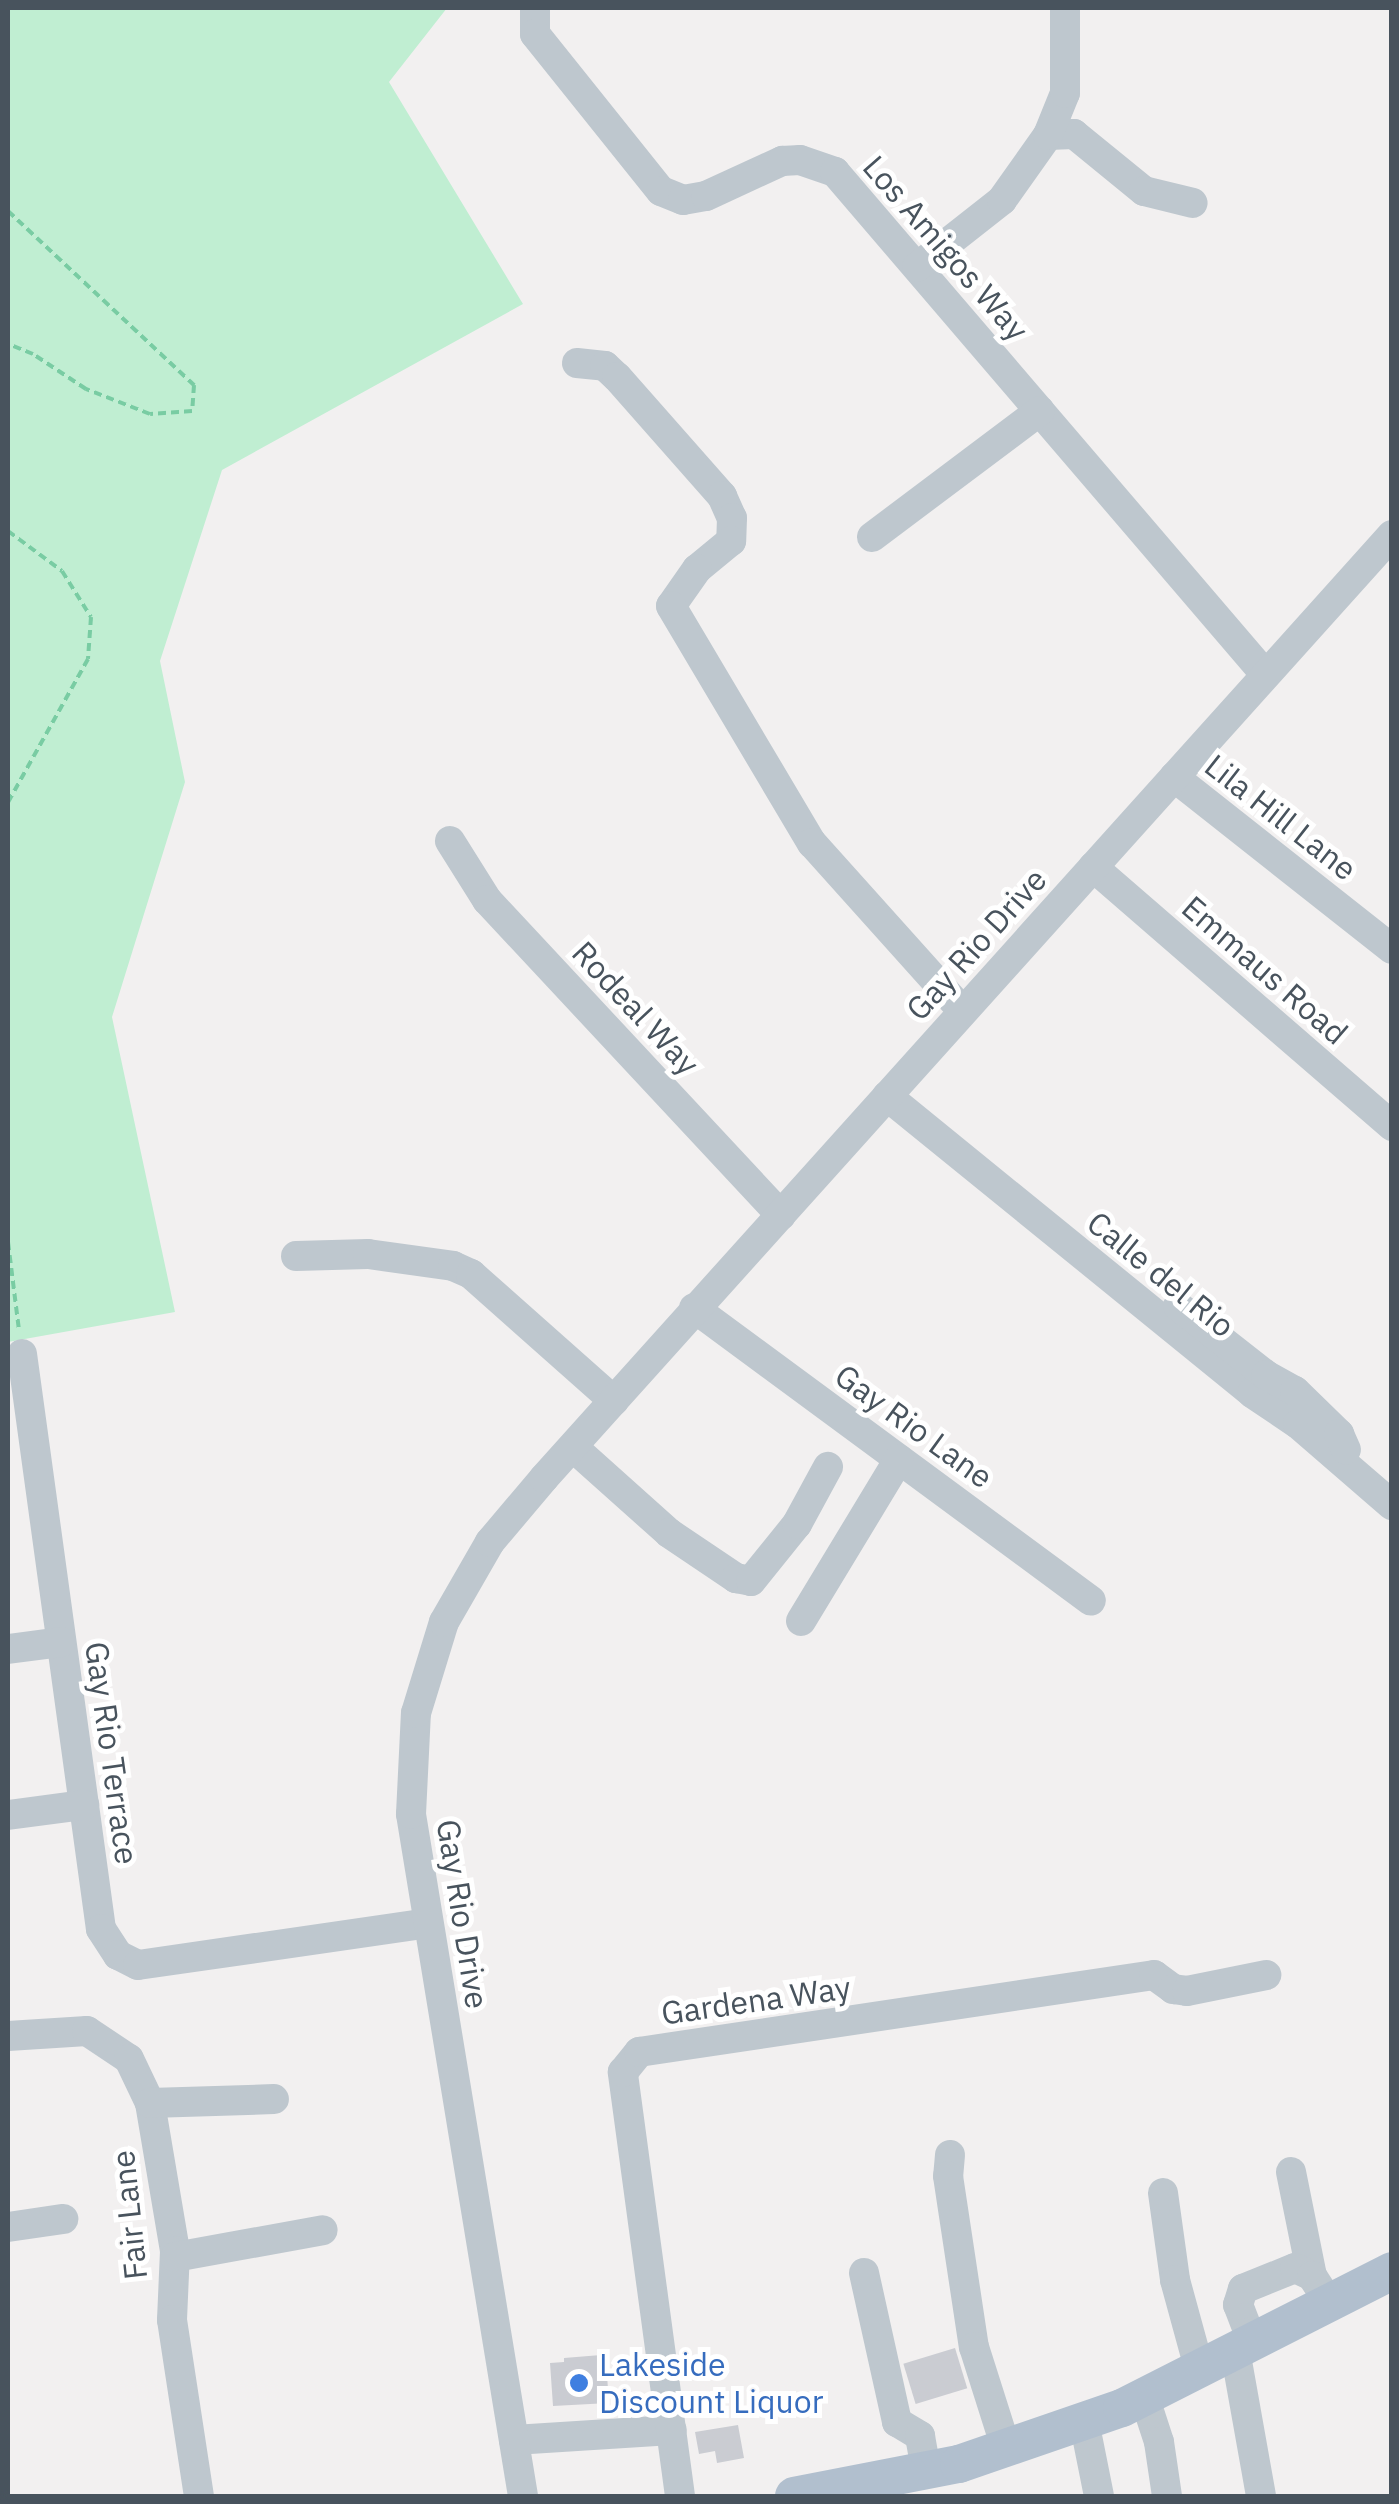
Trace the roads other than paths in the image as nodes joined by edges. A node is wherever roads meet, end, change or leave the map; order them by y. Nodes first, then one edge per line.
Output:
1 (536, 8) edge
2 (1064, 8) edge
3 (1048, 135) junction
4 (1193, 203) dead end
5 (917, 267) junction
6 (577, 362) dead end
7 (1040, 410) junction
8 (1392, 535) edge
9 (872, 537) dead end
10 (1265, 674) junction
11 (1174, 776) junction
12 (450, 840) dead end
13 (1093, 867) junction
14 (1392, 949) edge
15 (962, 1011) junction
16 (892, 1090) junction
17 (1392, 1126) edge
18 (781, 1215) junction
19 (296, 1256) dead end
20 (694, 1308) junction
21 (22, 1354) road end
22 (614, 1401) junction
23 (574, 1448) junction
24 (899, 1459) junction
25 (828, 1467) dead end
26 (1392, 1506) edge
27 (1092, 1601) dead end
28 (801, 1621) dead end
29 (61, 1642) junction
30 (8, 1649) edge
31 (84, 1805) junction
32 (8, 1815) edge
33 (428, 1923) junction
34 (1266, 1976) dead end
35 (8, 2036) edge
36 (274, 2099) dead end
37 (150, 2102) junction
38 (950, 2156) dead end
39 (1292, 2172) dead end
40 (1163, 2193) dead end
41 (63, 2219) dead end
42 (8, 2227) edge
43 (324, 2230) dead end
44 (175, 2257) junction
45 (1392, 2271) edge
46 (864, 2273) dead end
47 (1320, 2289) junction
48 (1244, 2346) junction
49 (1198, 2368) junction
50 (1144, 2396) junction
51 (1084, 2421) junction
52 (672, 2430) junction
53 (514, 2440) junction
54 (1006, 2448) junction
55 (926, 2471) junction
56 (199, 2496) edge
57 (523, 2496) edge
58 (680, 2496) edge
59 (794, 2496) edge
60 (1099, 2496) edge
61 (1167, 2496) edge
62 (1260, 2496) edge

1 - 5 street, Los Amigos Way
2 - 3 street
3 - 4 street
3 - 5 street
5 - 7 street, Los Amigos Way
6 - 15 street
7 - 9 street
7 - 10 street, Los Amigos Way
8 - 10 street, Gay Rio Drive
10 - 11 street, Gay Rio Drive
11 - 13 street, Gay Rio Drive
11 - 14 street, Lila Hill Lane
12 - 18 street, Rodeal Way
13 - 15 street, Gay Rio Drive
13 - 17 street, Emmaus Road
15 - 16 street, Gay Rio Drive
16 - 18 street, Gay Rio Drive
16 - 26 street, Calle del Rio
18 - 20 street, Gay Rio Drive
19 - 22 street
20 - 22 street, Gay Rio Drive
20 - 24 street, Gay Rio Lane
21 - 29 street, Gay Rio Terrace
22 - 23 street, Gay Rio Drive
23 - 25 street
23 - 33 street, Gay Rio Drive
24 - 27 street, Gay Rio Lane
24 - 28 street
29 - 30 street
29 - 31 street, Gay Rio Terrace
31 - 32 street
31 - 33 street, Gay Rio Terrace
33 - 53 street, Gay Rio Drive
34 - 52 street, Gardena Way
35 - 37 street, Fair Lane
36 - 37 street
37 - 44 street, Fair Lane
38 - 54 street
39 - 47 street
40 - 49 street
41 - 42 street
43 - 44 street
44 - 56 street, Fair Lane
45 - 47 main road
46 - 55 street
47 - 48 main road
47 - 48 street
48 - 49 main road
48 - 62 street
49 - 50 main road
50 - 51 main road
50 - 61 street
51 - 54 main road
51 - 60 street
52 - 53 street
52 - 58 street, Gardena Way
53 - 57 street, Gay Rio Drive
54 - 55 main road
55 - 59 main road

